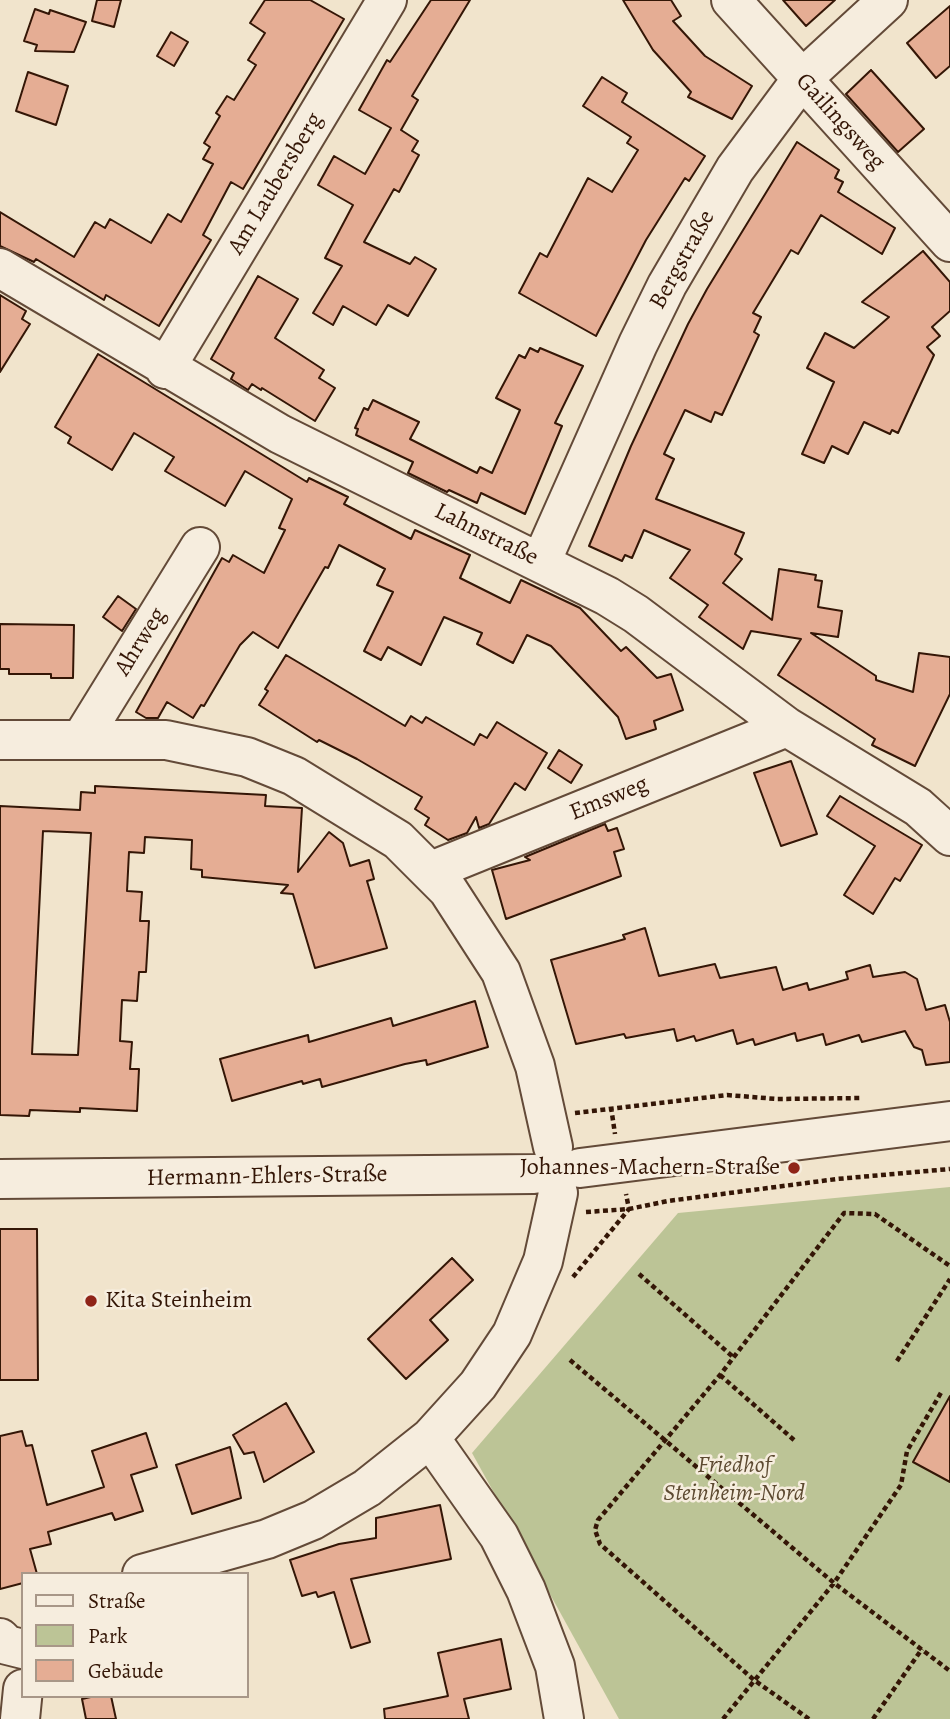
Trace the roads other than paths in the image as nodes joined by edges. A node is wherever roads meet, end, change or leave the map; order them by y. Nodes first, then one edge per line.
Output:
1 (387, 0) edge
2 (731, 0) edge
3 (888, 0) edge
4 (802, 80) junction
5 (950, 242) edge
6 (0, 268) edge
7 (165, 369) junction
8 (200, 547) dead end
9 (541, 562) junction
10 (787, 727) junction
11 (82, 738) junction
12 (0, 740) edge
13 (950, 836) edge
14 (431, 871) junction
15 (950, 1121) edge
16 (555, 1160) junction
17 (0, 1179) edge
18 (430, 1438) junction
19 (149, 1572) edge
20 (0, 1639) edge
21 (21, 1648) edge
22 (22, 1698) edge
23 (20, 1719) edge
24 (564, 1719) edge

1 - 7 street, Am Laubersberg
2 - 4 street, Gailingsweg
3 - 4 street, Bergstraße
4 - 5 street, Gailingsweg
4 - 9 street, Bergstraße
6 - 7 street, Lahnstraße
7 - 9 street, Lahnstraße
8 - 11 street, Ahrweg
9 - 10 street, Lahnstraße
10 - 13 street, Lahnstraße
10 - 14 street, Emsweg
11 - 12 street
11 - 14 street
14 - 16 street
15 - 16 street, Hermann-Ehlers-Straße
16 - 17 street, Hermann-Ehlers-Straße
16 - 18 street
18 - 19 street
18 - 24 street
20 - 21 street
22 - 23 street

